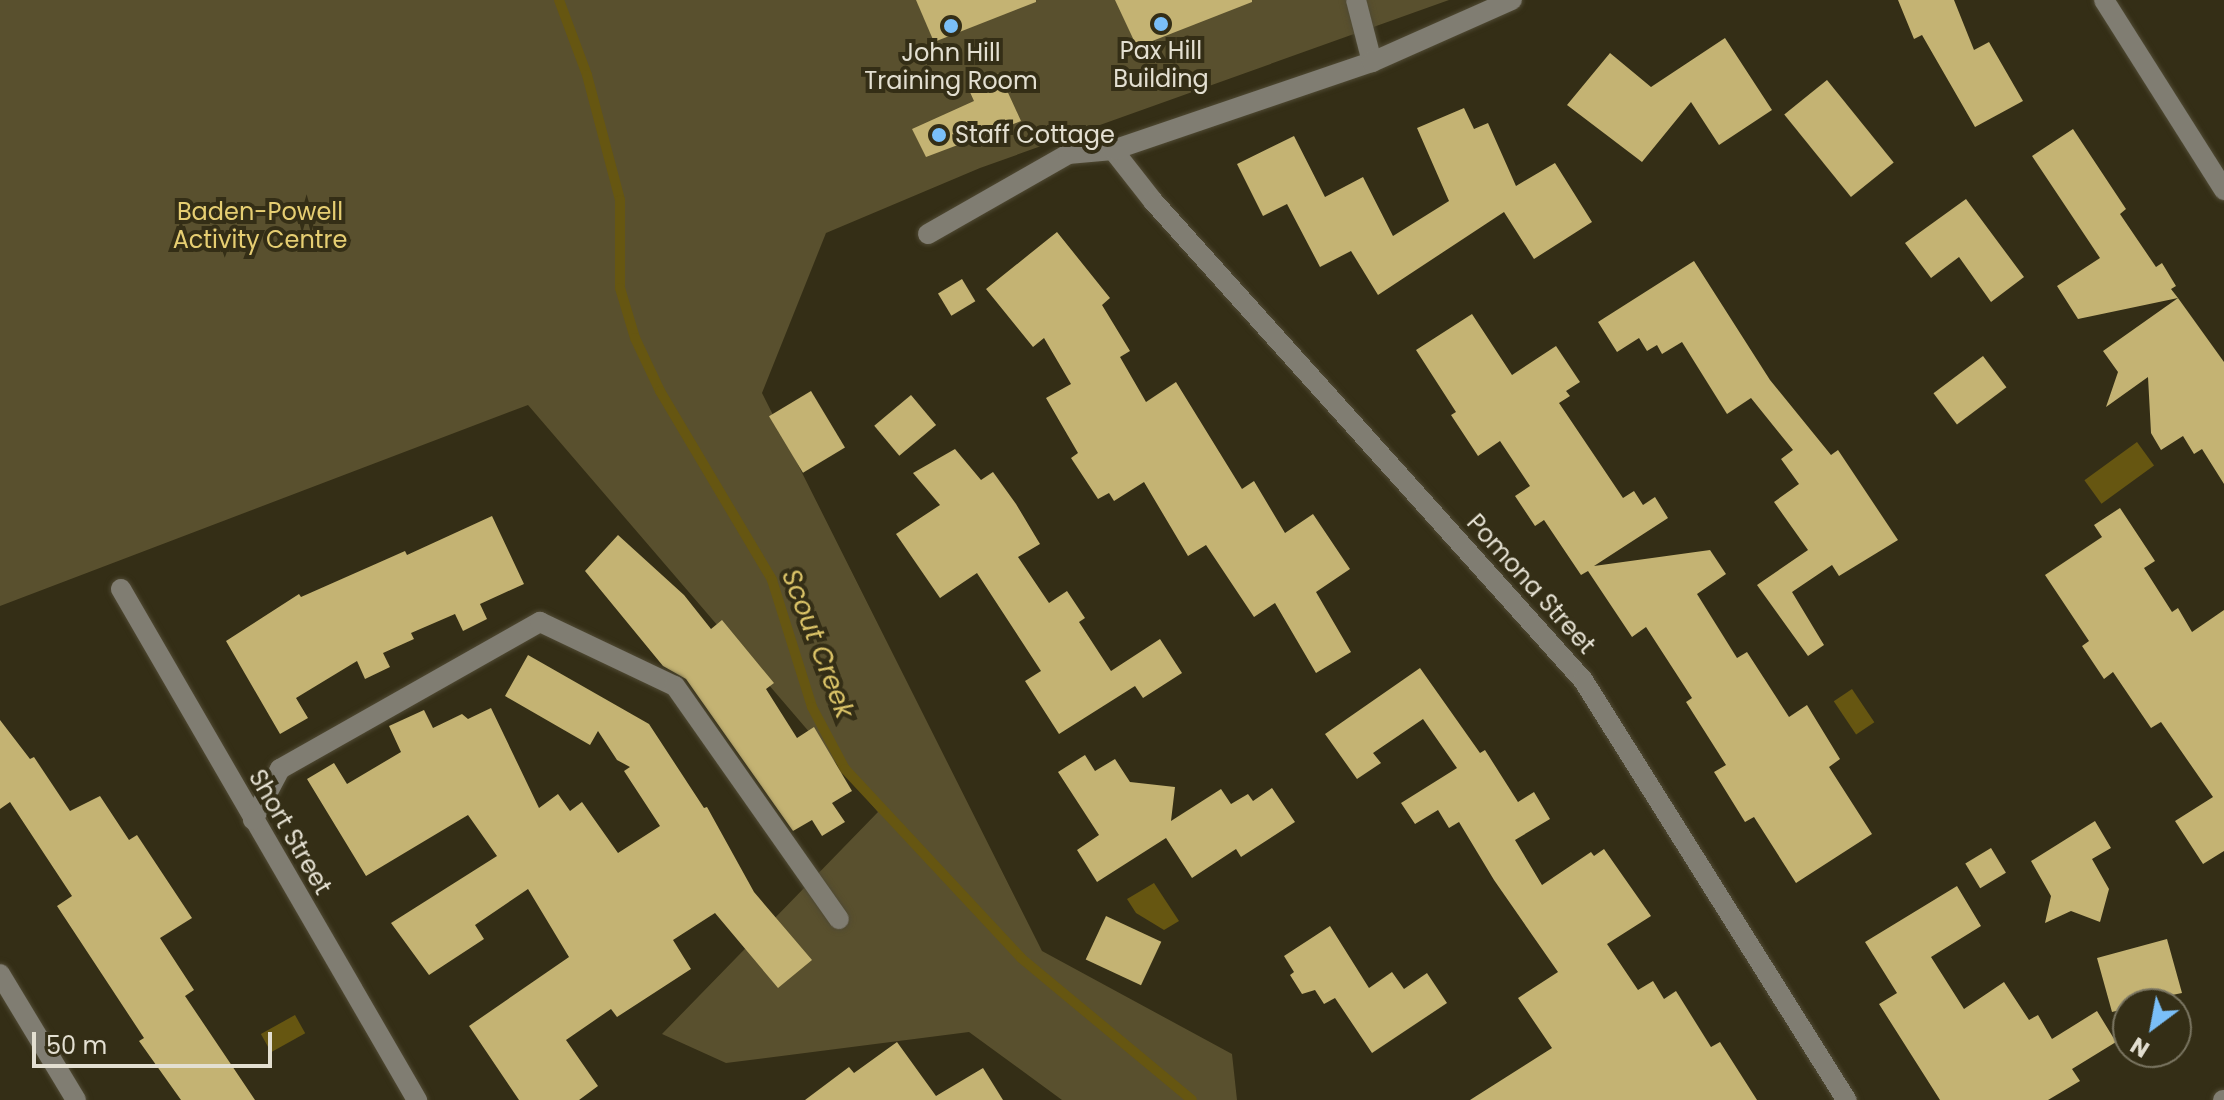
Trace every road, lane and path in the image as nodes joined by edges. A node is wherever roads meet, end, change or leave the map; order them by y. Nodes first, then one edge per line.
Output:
1 (1356, 0) edge
2 (1512, 0) edge
3 (2104, 0) edge
4 (1372, 62) junction
5 (1113, 150) junction
6 (2224, 190) edge
7 (928, 234) dead end
8 (121, 589) dead end
9 (253, 820) junction
10 (839, 919) dead end
11 (0, 974) edge
12 (76, 1100) edge
13 (417, 1100) edge
14 (1846, 1100) edge

1 - 4 street
2 - 4 street
3 - 6 street
4 - 5 street
5 - 7 street
5 - 14 street, Pomona Street
8 - 9 street, Short Street
9 - 10 street
9 - 13 street, Short Street
11 - 12 street

